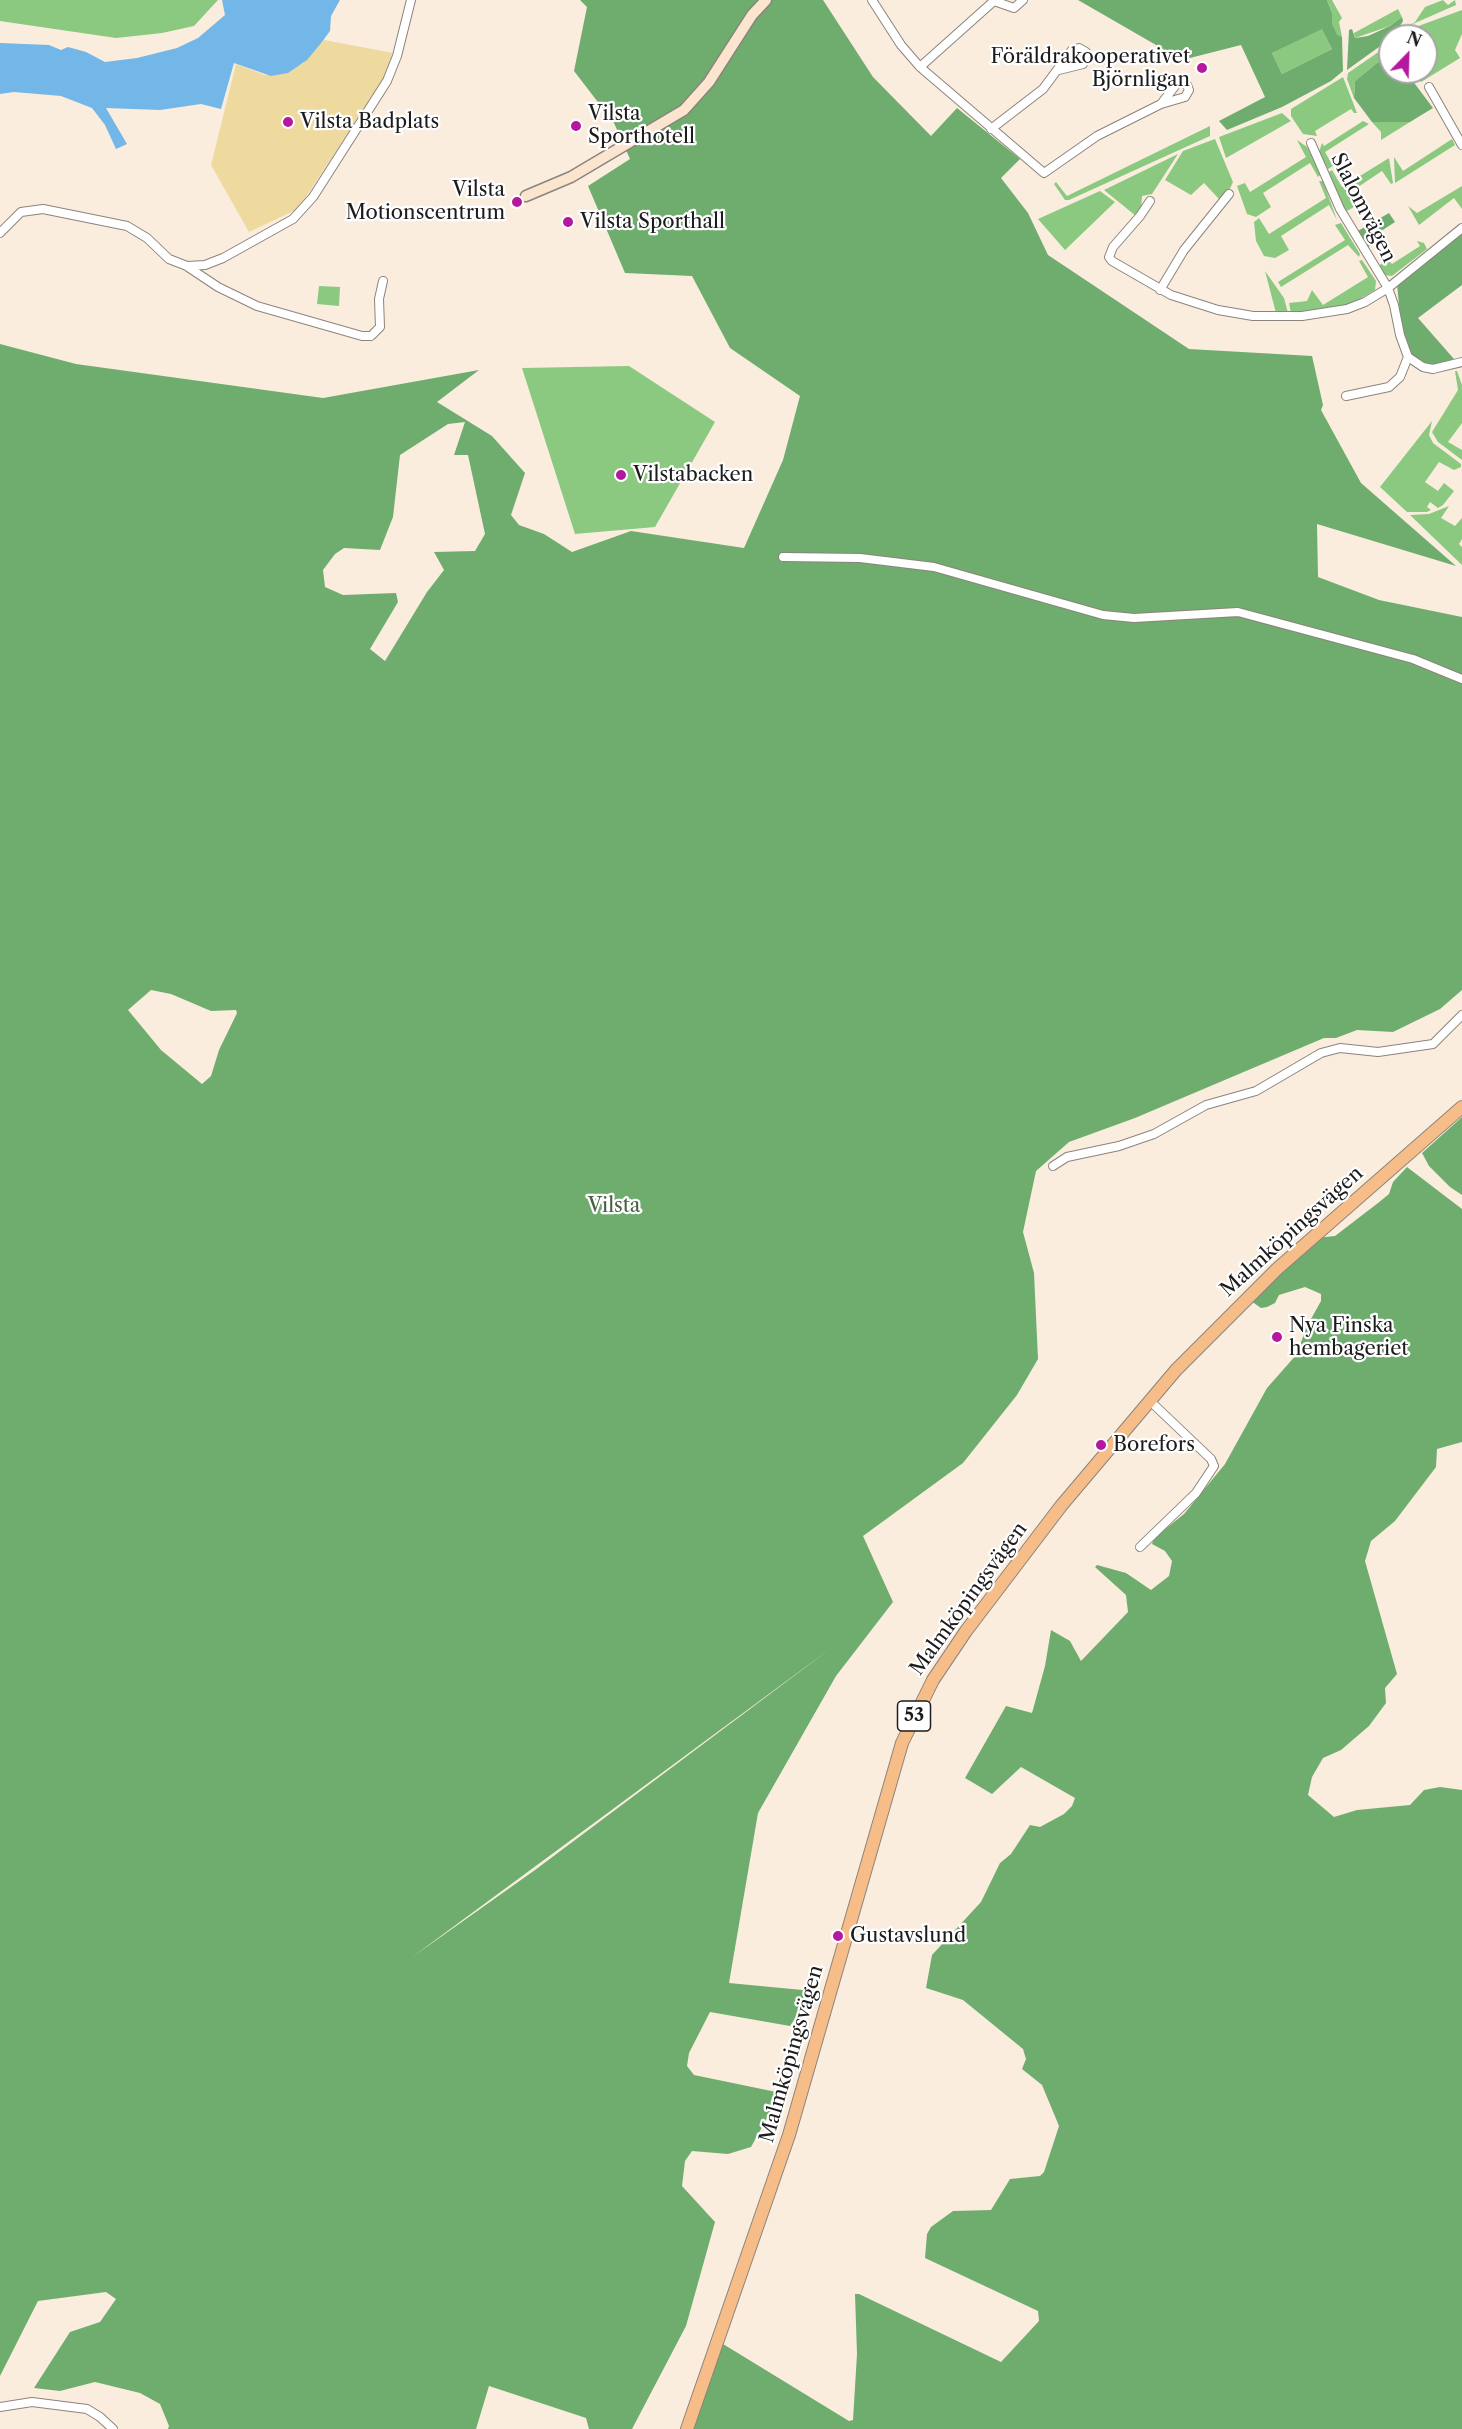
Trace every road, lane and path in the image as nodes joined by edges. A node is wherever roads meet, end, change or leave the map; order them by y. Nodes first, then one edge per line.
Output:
1 (411, 0) edge
2 (766, 0) edge
3 (872, 0) edge
4 (1023, 0) edge
5 (994, 1) edge
6 (920, 67) junction
7 (1059, 70) dead end
8 (1429, 87) dead end
9 (1161, 104) dead end
10 (991, 129) junction
11 (1311, 143) dead end
12 (1462, 145) edge
13 (1228, 194) dead end
14 (526, 196) dead end
15 (1150, 201) dead end
16 (1462, 228) edge
17 (0, 233) edge
18 (187, 266) junction
19 (383, 281) dead end
20 (1388, 288) junction
21 (1160, 290) junction
22 (1408, 357) junction
23 (1462, 362) edge
24 (1346, 396) dead end
25 (783, 557) dead end
26 (1462, 679) edge
27 (1462, 1015) edge
28 (1462, 1107) edge
29 (1053, 1166) dead end
30 (1149, 1400) junction
31 (1140, 1547) dead end
32 (0, 2407) edge
33 (113, 2429) edge
34 (687, 2429) edge

1 - 18 street
2 - 14 street
3 - 6 street
4 - 5 street
5 - 6 street
6 - 10 street
7 - 10 street
8 - 12 street
9 - 10 street
11 - 20 street, Slalomvägen
13 - 21 street
15 - 21 street
16 - 20 street
17 - 18 street
18 - 19 street
20 - 21 street
20 - 22 street, Slalomvägen
22 - 23 street
22 - 24 street
25 - 26 street
27 - 29 street
28 - 30 main road, Malmköpingsvägen / 53
30 - 31 street
30 - 34 main road, Malmköpingsvägen / 53
32 - 33 street

